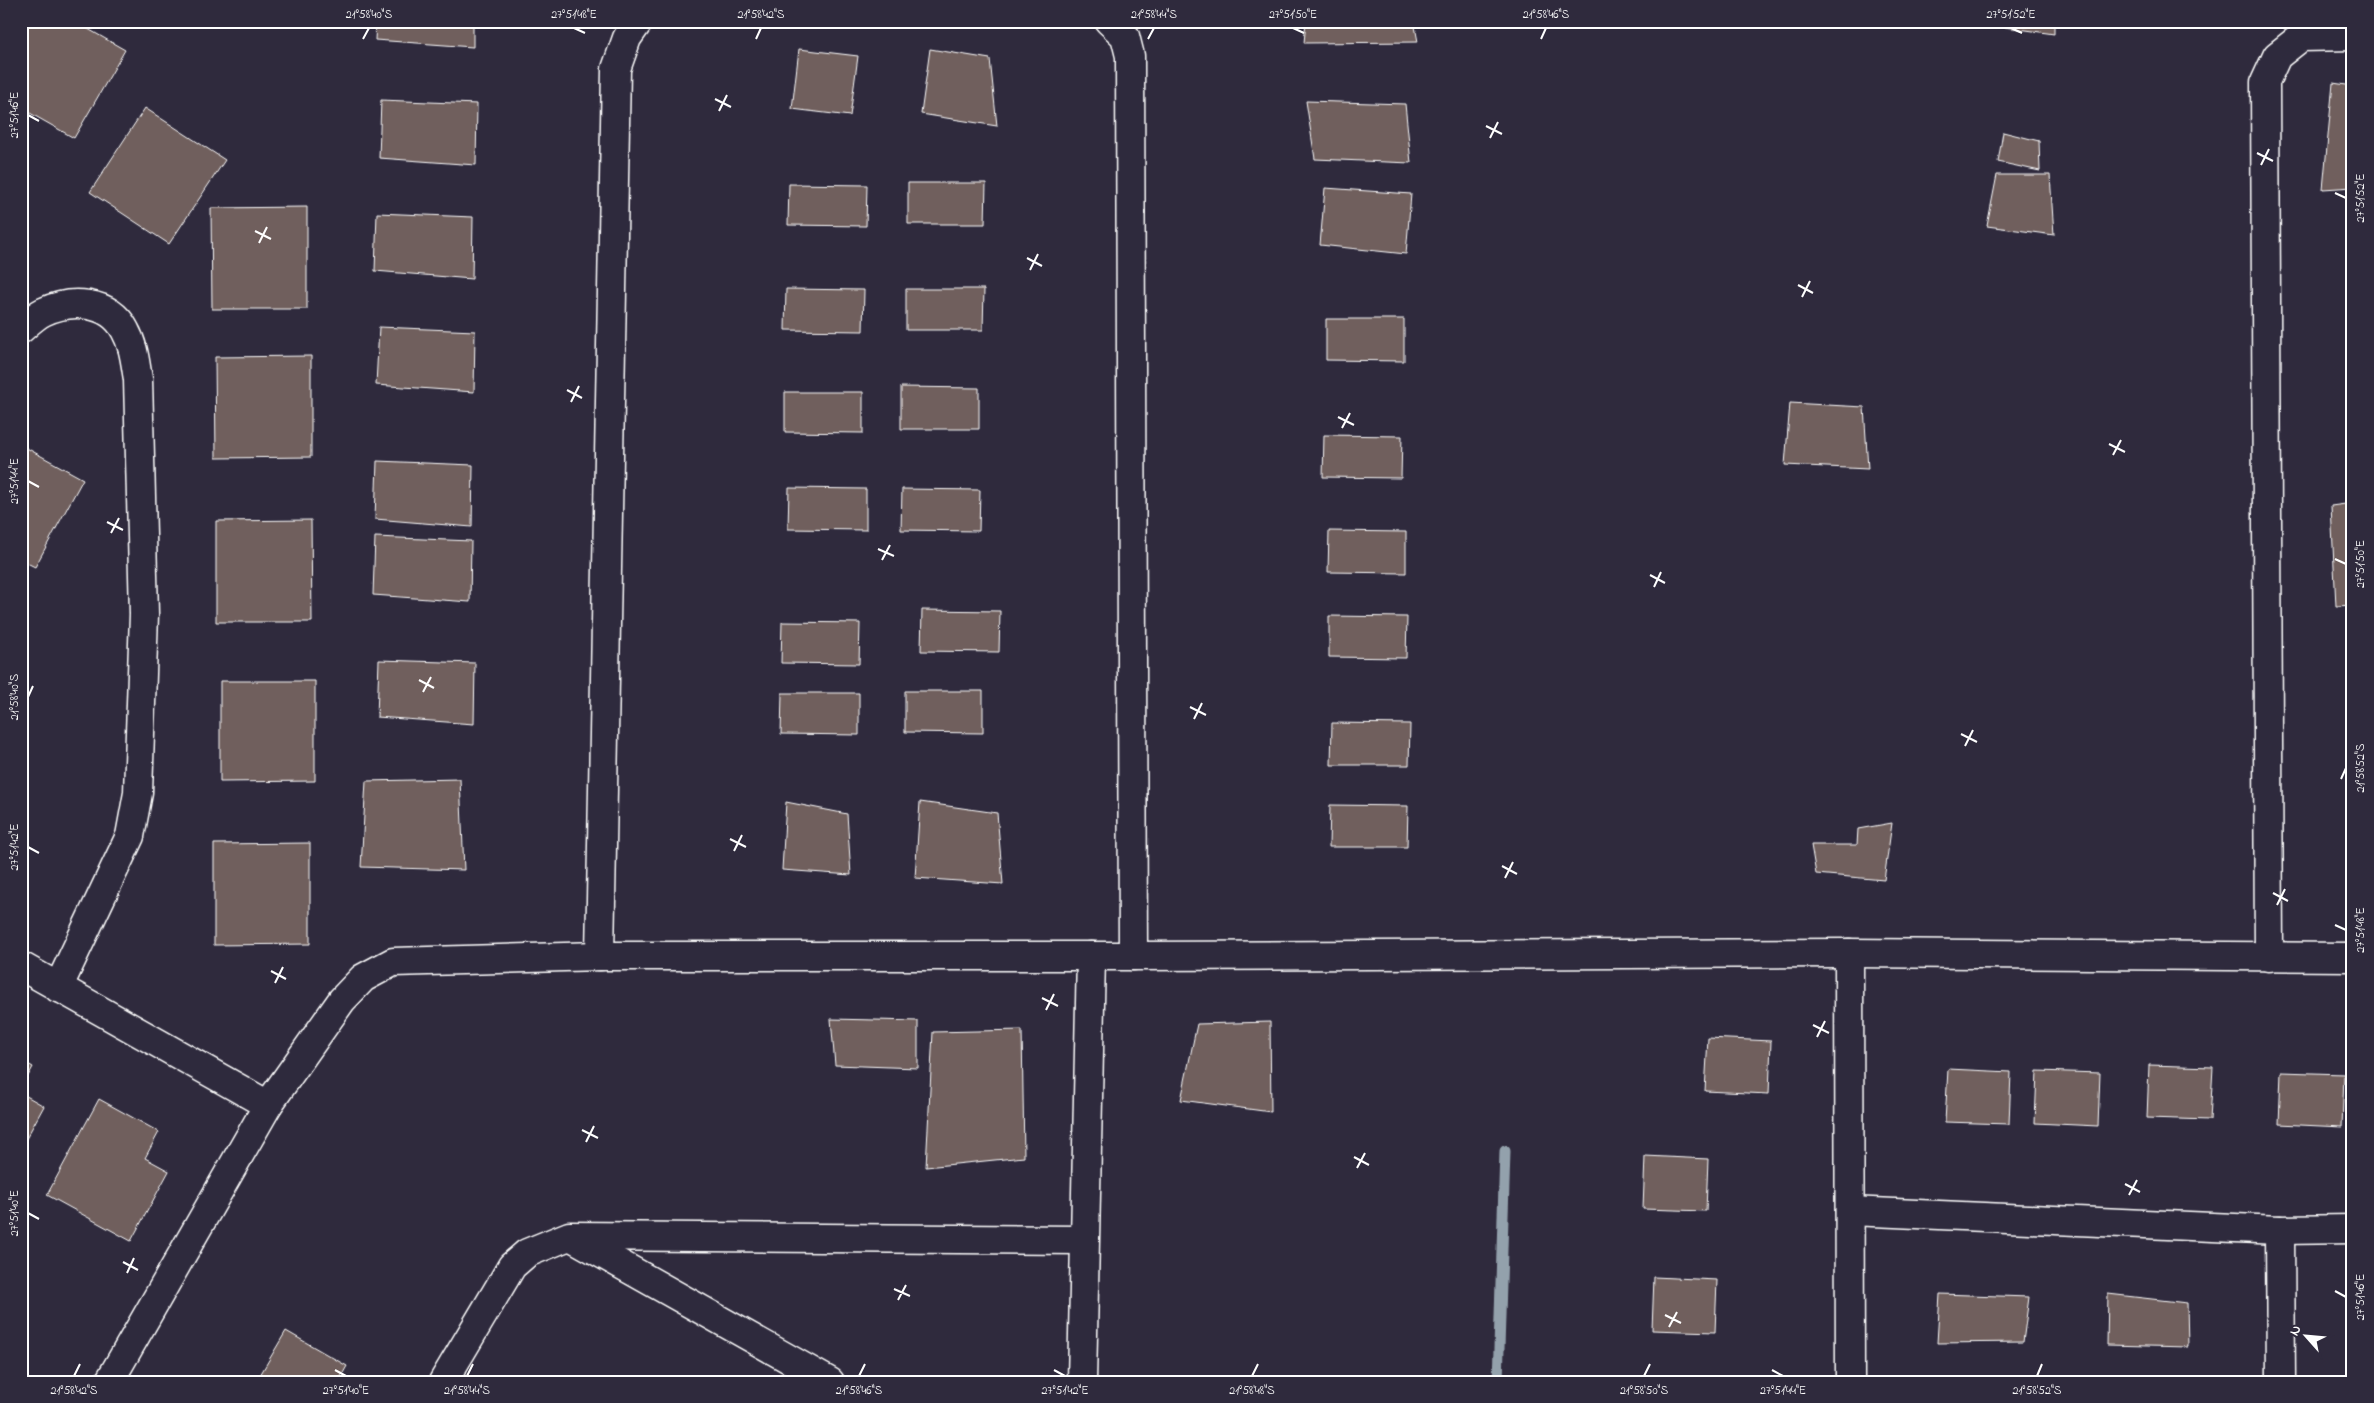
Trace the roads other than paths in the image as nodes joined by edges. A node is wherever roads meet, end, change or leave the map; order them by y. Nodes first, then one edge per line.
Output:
1 (639, 21) edge
2 (1109, 21) edge
3 (2353, 36) edge
4 (21, 329) edge
5 (1849, 953) junction
6 (600, 956) junction
7 (1091, 956) junction
8 (1133, 956) junction
9 (2269, 957) junction
10 (2353, 957) edge
11 (21, 966) edge
12 (58, 988) junction
13 (268, 1105) junction
14 (1850, 1210) junction
15 (2353, 1229) edge
16 (2280, 1230) junction
17 (569, 1236) junction
18 (1083, 1240) junction
19 (109, 1382) edge
20 (443, 1382) edge
21 (830, 1382) edge
22 (1082, 1382) edge
23 (1850, 1382) edge
24 (2281, 1382) edge

1 - 6 street
2 - 8 street
3 - 9 street
4 - 12 street
5 - 8 street
5 - 9 street
5 - 14 street
6 - 7 street
6 - 13 street
7 - 8 street
7 - 18 street
9 - 10 street
11 - 12 street
12 - 13 street
13 - 19 street
14 - 16 street
14 - 23 street
15 - 16 street
16 - 24 street
17 - 18 street
17 - 20 street
17 - 21 street
18 - 22 street

